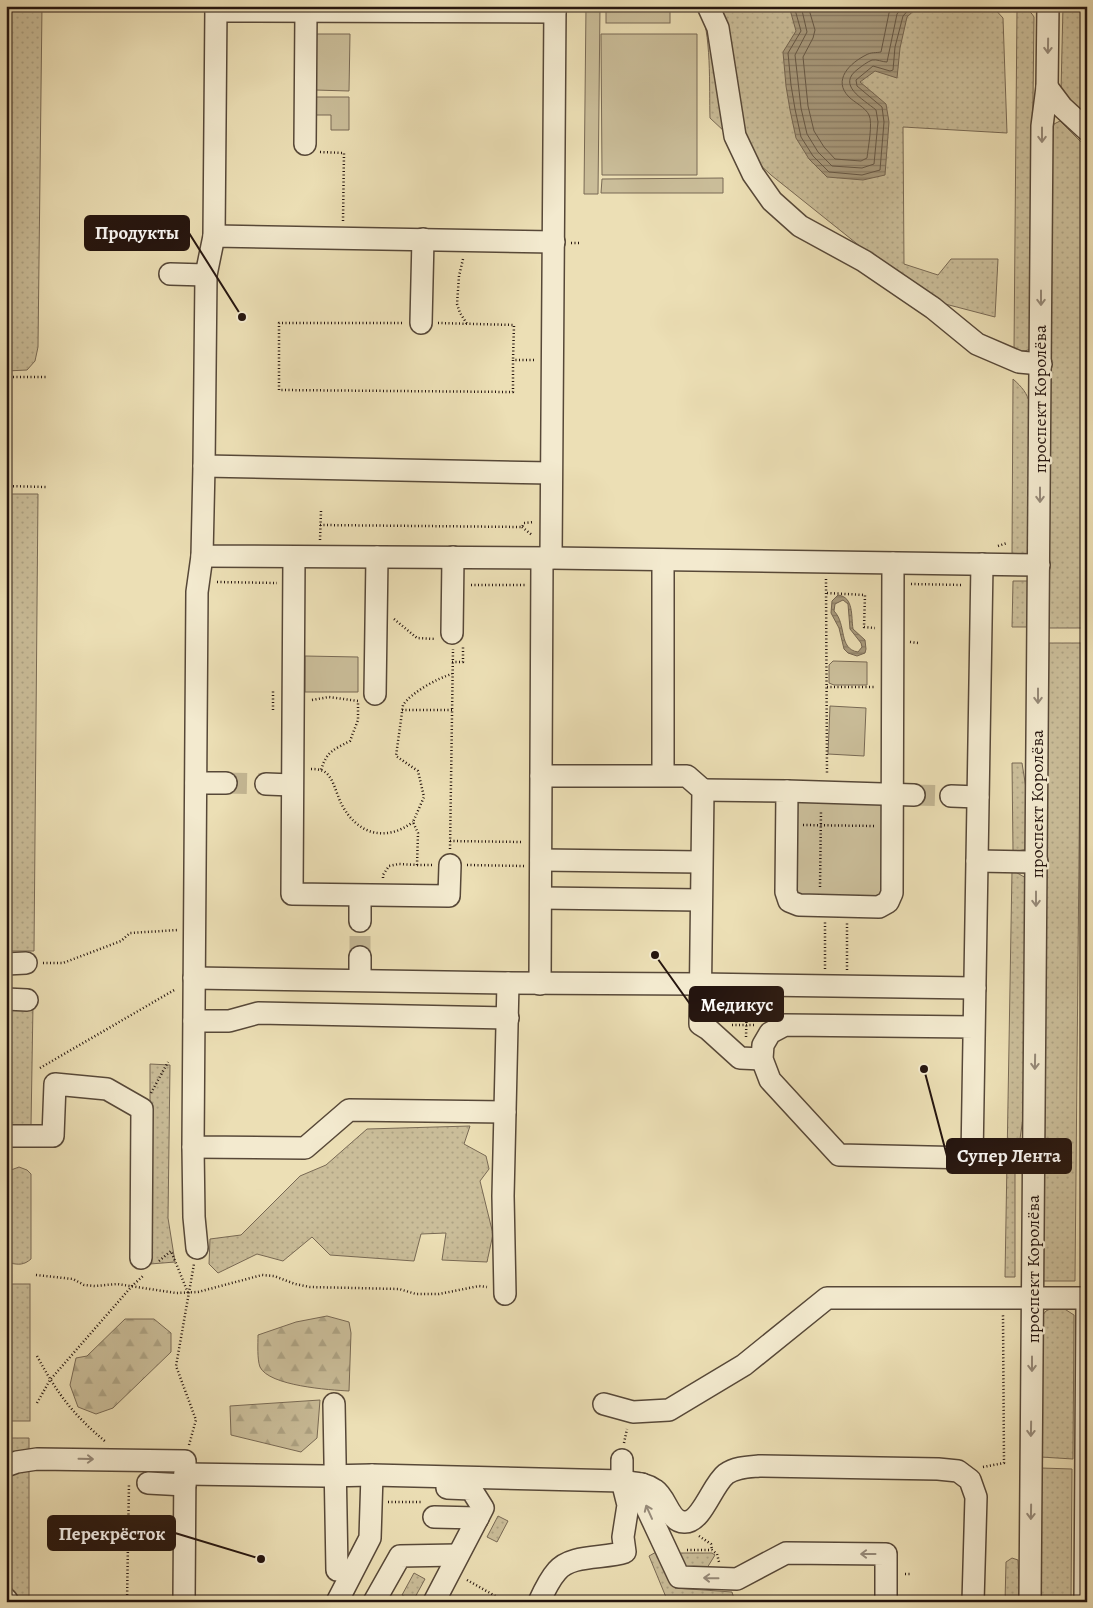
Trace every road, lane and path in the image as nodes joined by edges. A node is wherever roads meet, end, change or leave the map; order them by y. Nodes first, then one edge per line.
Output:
1 (708, 6) edge
2 (1048, 6) edge
3 (216, 8) edge
4 (499, 9) edge
5 (555, 9) edge
6 (306, 11) junction
7 (1047, 87) junction
8 (1087, 130) edge
9 (304, 144) dead end
10 (214, 236) junction
11 (423, 239) junction
12 (463, 240) junction
13 (562, 242) junction
14 (580, 243) dead end
15 (170, 274) dead end
16 (206, 275) junction
17 (420, 323) junction
18 (467, 324) junction
19 (513, 360) junction
20 (532, 360) dead end
21 (1040, 364) junction
22 (6, 377) edge
23 (47, 377) dead end
24 (204, 466) junction
25 (551, 472) junction
26 (6, 486) edge
27 (46, 487) dead end
28 (321, 511) dead end
29 (537, 522) dead end
30 (320, 525) junction
31 (522, 527) junction
32 (543, 551) junction
33 (202, 556) junction
34 (294, 556) junction
35 (320, 557) junction
36 (377, 557) junction
37 (452, 557) junction
38 (663, 560) junction
39 (1039, 565) junction
40 (893, 573) junction
41 (982, 575) junction
42 (199, 582) junction
43 (826, 582) dead end
44 (293, 583) junction
45 (452, 584) junction
46 (542, 585) junction
47 (826, 594) junction
48 (376, 599) junction
49 (882, 628) dead end
50 (452, 636) junction
51 (452, 674) junction
52 (826, 687) junction
53 (881, 687) dead end
54 (375, 694) dead end
55 (284, 704) junction
56 (267, 710) dead end
57 (402, 710) junction
58 (452, 710) junction
59 (321, 770) junction
60 (663, 775) junction
61 (292, 776) junction
62 (541, 776) junction
63 (196, 783) junction
64 (226, 783) tunnel mouth
65 (266, 784) tunnel mouth
66 (703, 790) junction
67 (787, 792) junction
68 (821, 792) junction
69 (892, 794) junction
70 (914, 795) tunnel mouth
71 (951, 796) tunnel mouth
72 (978, 797) junction
73 (413, 822) junction
74 (786, 825) junction
75 (821, 826) junction
76 (892, 826) junction
77 (450, 841) junction
78 (541, 856) junction
79 (977, 861) junction
80 (701, 862) junction
81 (1037, 862) junction
82 (450, 865) junction
83 (382, 895) junction
84 (360, 896) junction
85 (541, 898) junction
86 (701, 900) junction
87 (822, 906) junction
88 (847, 906) junction
89 (360, 921) tunnel mouth
90 (194, 930) junction
91 (360, 956) tunnel mouth
92 (24, 963) edge
93 (194, 978) junction
94 (360, 980) junction
95 (508, 983) junction
96 (540, 984) junction
97 (700, 984) junction
98 (748, 984) junction
99 (825, 986) junction
100 (847, 986) junction
101 (975, 988) junction
102 (508, 1018) junction
103 (194, 1021) junction
104 (746, 1026) junction
105 (974, 1027) junction
106 (708, 1029) junction
107 (770, 1033) junction
108 (754, 1058) junction
109 (168, 1062) dead end
110 (40, 1068) dead end
111 (142, 1109) junction
112 (505, 1112) junction
113 (6, 1136) edge
114 (193, 1147) junction
115 (197, 1248) joint
116 (148, 1265) junction
117 (36, 1276) dead end
118 (132, 1286) junction
119 (188, 1293) junction
120 (506, 1294) joint
121 (1003, 1298) junction
122 (1032, 1298) junction
123 (1087, 1298) edge
124 (1087, 1304) edge
125 (36, 1356) dead end
126 (50, 1380) junction
127 (37, 1403) dead end
128 (334, 1404) dead end
129 (604, 1404) dead end
130 (632, 1412) junction
131 (129, 1460) junction
132 (622, 1460) joint
133 (1004, 1462) dead end
134 (6, 1466) edge
135 (185, 1473) junction
136 (334, 1476) junction
137 (372, 1481) junction
138 (632, 1482) junction
139 (148, 1483) dead end
140 (434, 1517) dead end
141 (478, 1518) junction
142 (700, 1537) dead end
143 (685, 1550) dead end
144 (712, 1550) junction
145 (454, 1563) junction
146 (337, 1570) dead end
147 (1086, 1577) edge
148 (721, 1578) junction
149 (127, 1602) edge
150 (184, 1602) edge
151 (337, 1602) edge
152 (374, 1602) edge
153 (434, 1602) edge
154 (506, 1602) edge
155 (539, 1602) edge
156 (886, 1602) edge
157 (973, 1602) edge
158 (1030, 1602) edge
159 (1085, 1602) edge

1 - 21 street
2 -> 7 street, проспект Королёва
3 - 6 street
3 - 10 street
4 - 5 street
4 - 6 street
5 - 13 street
6 - 9 street
7 - 8 street
7 -> 21 street, проспект Королёва
10 - 11 street
10 - 16 street
11 - 12 street
11 - 17 street
12 - 13 street
12 - 18 path
13 - 14 path
13 - 25 street
15 - 16 street
16 - 24 street
17 - 18 path
17 - 19 path
18 - 19 path
19 - 20 path
21 -> 39 street, проспект Королёва
22 - 23 path
24 - 25 street
24 - 33 street
25 - 32 street
26 - 27 path
28 - 30 path
29 - 31 path
30 - 31 path
30 - 35 path
31 - 32 path
32 - 37 street
32 - 38 street
32 - 46 street
33 - 34 street
33 - 42 street
34 - 35 street
34 - 44 street
35 - 36 street
36 - 37 street
36 - 48 street
37 - 45 street
38 - 40 street
38 - 60 street
39 - 41 street
39 -> 81 street, проспект Королёва
40 - 41 street
40 - 41 path
40 - 69 street
41 - 72 street
42 - 44 path
42 - 63 street
43 - 47 path
44 - 55 street
45 - 46 path
45 - 50 street
46 - 62 street
47 - 49 path
47 - 52 path
48 - 50 path
48 - 54 street
50 - 51 path
51 - 57 path
51 - 58 path
52 - 53 path
52 - 68 path
55 - 56 path
55 - 59 path
55 - 61 street
57 - 58 path
57 - 73 path
58 - 77 path
59 - 61 path
59 - 73 path
60 - 62 street
60 - 66 street
61 - 65 street
61 - 84 street
62 - 78 street
63 - 64 street
63 - 90 street
66 - 67 street
66 - 80 street
67 - 68 street
67 - 74 street
68 - 69 street
68 - 75 path
69 - 70 street
69 - 76 street
71 - 72 street
72 - 79 street
73 - 83 path
74 - 75 path
74 - 87 street
75 - 76 path
75 - 87 path
76 - 88 street
77 - 78 path
77 - 82 path
78 - 80 street
78 - 82 path
78 - 85 street
79 - 81 street
79 - 101 street
80 - 86 street
81 -> 122 street, проспект Королёва
82 - 83 street
83 - 84 street
84 - 89 street
85 - 86 street
85 - 96 street
86 - 97 street
87 - 88 street
87 - 99 path
88 - 100 path
90 - 92 path
90 - 93 street
91 - 94 street
93 - 94 street
93 - 103 street
93 - 110 path
94 - 95 street
95 - 96 street
95 - 102 street
96 - 97 street
97 - 98 street
97 - 106 street
98 - 99 street
98 - 104 path
99 - 100 street
100 - 101 street
101 - 105 street
102 - 103 street
102 - 112 street
103 - 114 street
104 - 106 path
104 - 107 path
104 - 108 path
105 - 107 street
105 - 108 street
106 - 108 street
107 - 108 street
109 - 111 path
111 - 113 street
111 - 116 street
112 - 114 street
112 - 120 street
114 - 115 street
115 - 119 path
116 - 118 path
116 - 119 path
117 - 118 path
118 - 119 path
118 - 126 path
119 - 120 path
119 - 135 path
121 - 122 street
121 - 130 street
121 - 133 path
122 - 123 street
122 -> 158 street, проспект Королёва
124 - 147 street
125 - 126 path
126 - 127 path
126 - 131 path
128 - 136 street
129 - 130 street
130 - 132 path
134 -> 131 street
131 - 135 street
131 - 149 path
132 - 138 street
135 - 136 street
135 - 139 street
135 - 150 street
136 - 137 street
136 - 146 street
137 - 138 street
137 - 141 street
137 - 151 street
148 -> 138 street
138 - 155 street
138 - 157 street
140 - 141 street
141 - 145 street
142 - 144 path
143 - 144 path
144 - 148 path
145 - 152 street
145 - 153 street
145 - 154 path
147 - 159 street
156 -> 148 street

